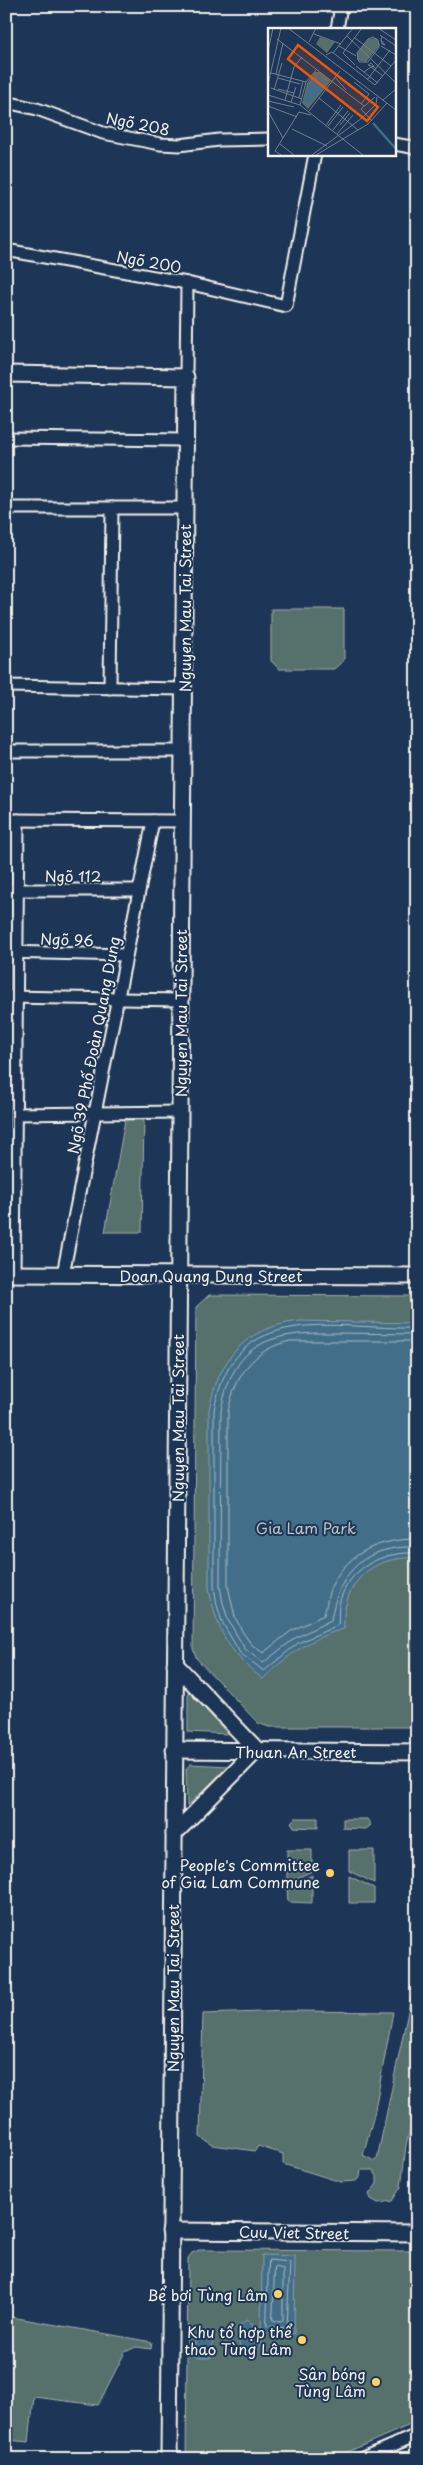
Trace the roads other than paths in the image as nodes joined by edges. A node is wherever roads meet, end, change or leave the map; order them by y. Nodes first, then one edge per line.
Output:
1 (341, 6) edge
2 (337, 28) edge
3 (6, 102) edge
4 (268, 139) edge
5 (396, 144) edge
6 (417, 148) edge
7 (315, 155) edge
8 (6, 250) edge
9 (187, 284) junction
10 (6, 374) edge
11 (186, 377) junction
12 (6, 438) edge
13 (185, 440) junction
14 (6, 508) edge
15 (112, 508) junction
16 (184, 508) junction
17 (6, 686) edge
18 (110, 688) junction
19 (183, 689) junction
20 (6, 750) edge
21 (182, 751) junction
22 (12, 820) edge
23 (153, 821) junction
24 (182, 821) junction
25 (12, 890) edge
26 (139, 890) junction
27 (11, 952) edge
28 (126, 955) junction
29 (11, 998) edge
30 (118, 999) junction
31 (180, 1000) junction
32 (180, 1112) junction
33 (95, 1113) junction
34 (15, 1114) junction
35 (10, 1176) edge
36 (10, 1274) edge
37 (63, 1274) junction
38 (178, 1275) junction
39 (417, 1276) edge
40 (175, 1664) junction
41 (174, 1750) junction
42 (257, 1750) junction
43 (417, 1752) edge
44 (174, 1834) junction
45 (170, 2231) junction
46 (417, 2233) edge
47 (417, 2435) edge
48 (169, 2459) edge
49 (360, 2459) edge

1 - 2 street
3 - 4 street, Ngõ 208
5 - 6 street
7 - 9 street, Ngõ 200
8 - 9 street, Ngõ 200
9 - 11 street
10 - 11 street
11 - 13 street, Nguyen Mau Tai Street
12 - 13 street
13 - 16 street, Nguyen Mau Tai Street
14 - 15 street
15 - 16 street
15 - 18 street
16 - 19 street, Nguyen Mau Tai Street
17 - 18 street
18 - 19 street
19 - 21 street, Nguyen Mau Tai Street
20 - 21 street
21 - 24 street, Nguyen Mau Tai Street
22 - 23 street
22 - 25 street
23 - 24 street
23 - 26 street, Ngõ 39 Phố Đoàn Quang Dung
24 - 31 street, Nguyen Mau Tai Street
25 - 26 street, Ngõ 112
25 - 27 street
26 - 28 street, Ngõ 39 Phố Đoàn Quang Dung
27 - 28 street, Ngõ 96
27 - 29 street
28 - 30 street, Ngõ 39 Phố Đoàn Quang Dung
29 - 30 street
29 - 34 street
30 - 31 street
30 - 33 street, Ngõ 39 Phố Đoàn Quang Dung
31 - 32 street, Nguyen Mau Tai Street
32 - 33 street
32 - 38 street, Nguyen Mau Tai Street
33 - 34 street
33 - 37 street, Ngõ 39 Phố Đoàn Quang Dung
34 - 35 street
35 - 36 street
36 - 37 street, Doan Quang Dung Street
37 - 38 street, Doan Quang Dung Street
38 - 39 street, Doan Quang Dung Street
38 - 40 street, Nguyen Mau Tai Street
40 - 41 street, Nguyen Mau Tai Street
40 - 42 street
41 - 42 street, Thuan An Street
41 - 44 street, Nguyen Mau Tai Street
42 - 43 street, Thuan An Street
42 - 44 street
44 - 45 street, Nguyen Mau Tai Street
45 - 46 street, Cuu Viet Street
45 - 48 street, Nguyen Mau Tai Street
47 - 49 street

